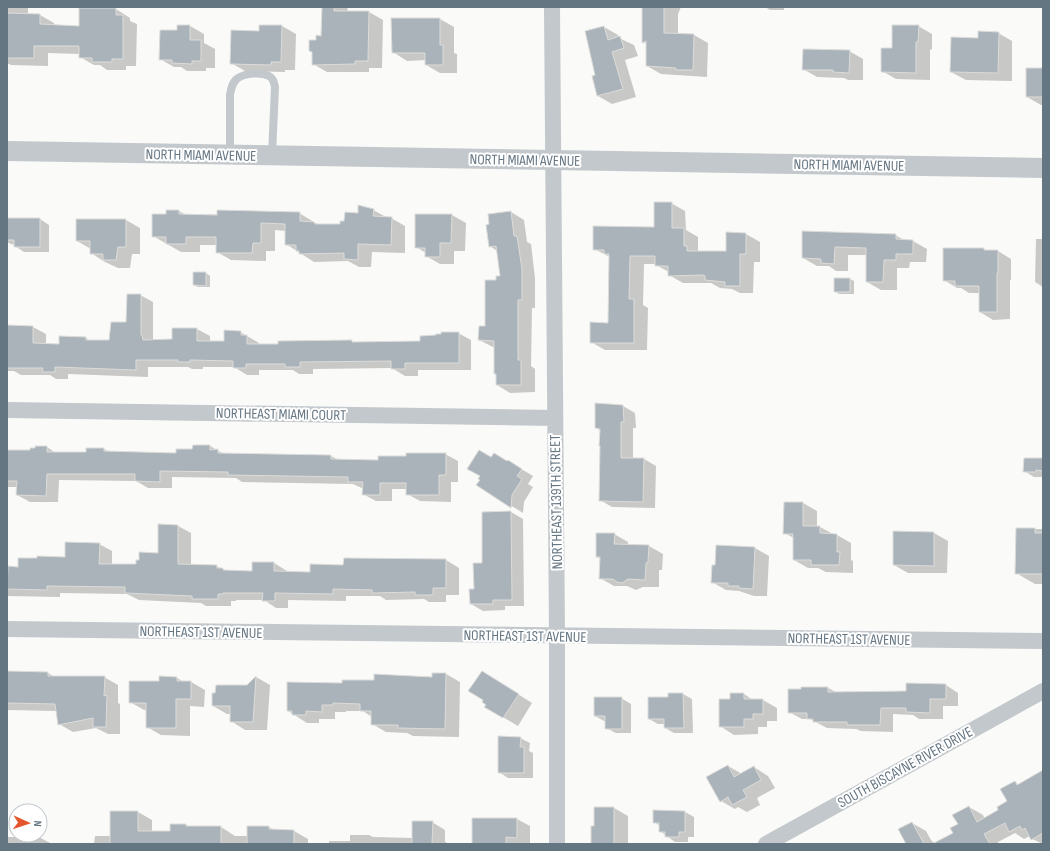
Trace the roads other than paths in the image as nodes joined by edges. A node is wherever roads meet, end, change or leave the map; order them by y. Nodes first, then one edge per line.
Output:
1 (552, 7) edge
2 (7, 151) edge
3 (230, 155) junction
4 (272, 156) junction
5 (554, 160) junction
6 (1043, 168) edge
7 (7, 410) edge
8 (555, 418) junction
9 (7, 629) edge
10 (557, 636) junction
11 (1043, 641) edge
12 (1043, 691) edge
13 (557, 844) edge
14 (766, 844) edge

1 - 5 street, NORTHEAST 139TH STREET
2 - 3 street, NORTH MIAMI AVENUE
3 - 4 street, NORTH MIAMI AVENUE
3 - 4 lane
4 - 5 street, NORTH MIAMI AVENUE
5 - 6 street, NORTH MIAMI AVENUE
5 - 8 street, NORTHEAST 139TH STREET
7 - 8 street, NORTHEAST MIAMI COURT
8 - 10 street, NORTHEAST 139TH STREET
9 - 10 street, NORTHEAST 1ST AVENUE
10 - 11 street, NORTHEAST 1ST AVENUE
10 - 13 street, NORTHEAST 139TH STREET
12 - 14 street, SOUTH BISCAYNE RIVER DRIVE

